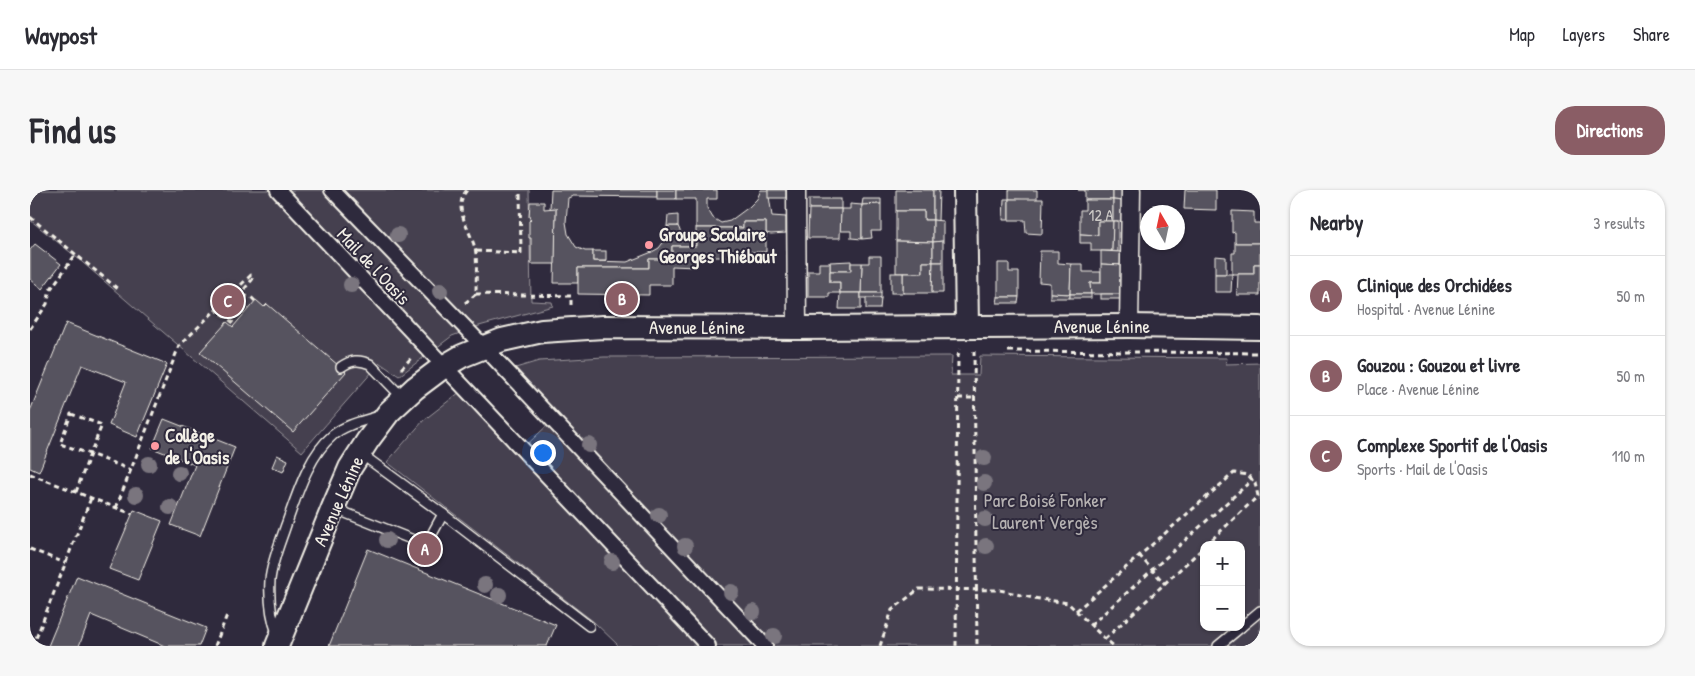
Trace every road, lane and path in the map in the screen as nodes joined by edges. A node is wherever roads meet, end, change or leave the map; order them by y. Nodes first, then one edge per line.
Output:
1 (278, 190) edge
2 (332, 190) edge
3 (520, 190) edge
4 (796, 190) edge
5 (965, 190) edge
6 (1131, 190) edge
7 (30, 217) edge
8 (475, 251) dead end
9 (76, 254) junction
10 (118, 289) dead end
11 (255, 301) dead end
12 (215, 309) junction
13 (235, 324) dead end
14 (967, 326) junction
15 (1129, 326) junction
16 (796, 328) junction
17 (1260, 328) edge
18 (30, 330) edge
19 (483, 346) junction
20 (950, 350) dead end
21 (960, 350) junction
22 (1004, 351) dead end
23 (1260, 352) edge
24 (341, 367) dead end
25 (444, 367) junction
26 (958, 398) junction
27 (975, 398) junction
28 (396, 405) junction
29 (359, 453) junction
30 (90, 454) junction
31 (131, 470) junction
32 (30, 474) edge
33 (1252, 480) junction
34 (76, 492) junction
35 (91, 498) junction
36 (116, 508) junction
37 (333, 508) junction
38 (132, 514) dead end
39 (443, 514) junction
40 (1210, 541) edge
41 (30, 550) edge
42 (1200, 551) edge
43 (1139, 556) junction
44 (65, 563) junction
45 (1152, 570) junction
46 (1165, 584) junction
47 (978, 589) junction
48 (956, 590) junction
49 (1076, 611) junction
50 (1260, 611) edge
51 (227, 615) dead end
52 (1245, 624) edge
53 (1091, 625) junction
54 (588, 626) dead end
55 (1236, 631) edge
56 (1105, 639) junction
57 (278, 643) edge
58 (33, 646) edge
59 (214, 646) edge
60 (708, 646) edge
61 (765, 646) edge
62 (880, 646) edge
63 (956, 646) edge
64 (977, 646) edge
65 (1114, 646) edge
66 (1218, 646) edge

1 - 25 street, Mail de l'Oasis
2 - 19 street, Mail de l'Oasis
3 - 8 path
4 - 16 street
5 - 14 street
6 - 15 street
7 - 9 path
9 - 10 path
9 - 18 path
11 - 12 path
12 - 13 path
12 - 31 path
14 - 15 street, Avenue Lénine
14 - 16 street, Avenue Lénine
14 - 21 path
15 - 17 street, Avenue Lénine
16 - 19 street, Avenue Lénine
19 - 25 street, Avenue Lénine
19 - 61 street, Mail de l'Oasis
20 - 21 path
21 - 26 path
21 - 27 path
22 - 23 path
24 - 28 lane
25 - 28 street, Avenue Lénine
25 - 60 street, Mail de l'Oasis
26 - 27 path
26 - 48 path
27 - 47 path
28 - 29 street, Avenue Lénine
28 - 57 lane
29 - 37 street, Avenue Lénine
29 - 39 lane
30 - 30 path
30 - 31 path
30 - 34 path
31 - 36 path
32 - 34 path
33 - 40 path
33 - 43 path
33 - 45 path
34 - 35 path
35 - 36 path
35 - 44 path
36 - 38 path
37 - 39 lane
37 - 57 street, Avenue Lénine
39 - 54 lane
41 - 44 path
42 - 46 path
43 - 45 path
43 - 49 path
44 - 58 path
45 - 46 path
45 - 53 path
46 - 56 path
47 - 48 path
47 - 49 path
47 - 64 path
48 - 62 path
48 - 63 path
49 - 53 path
50 - 52 lane
51 - 59 path
53 - 56 path
55 - 66 lane
56 - 65 path

